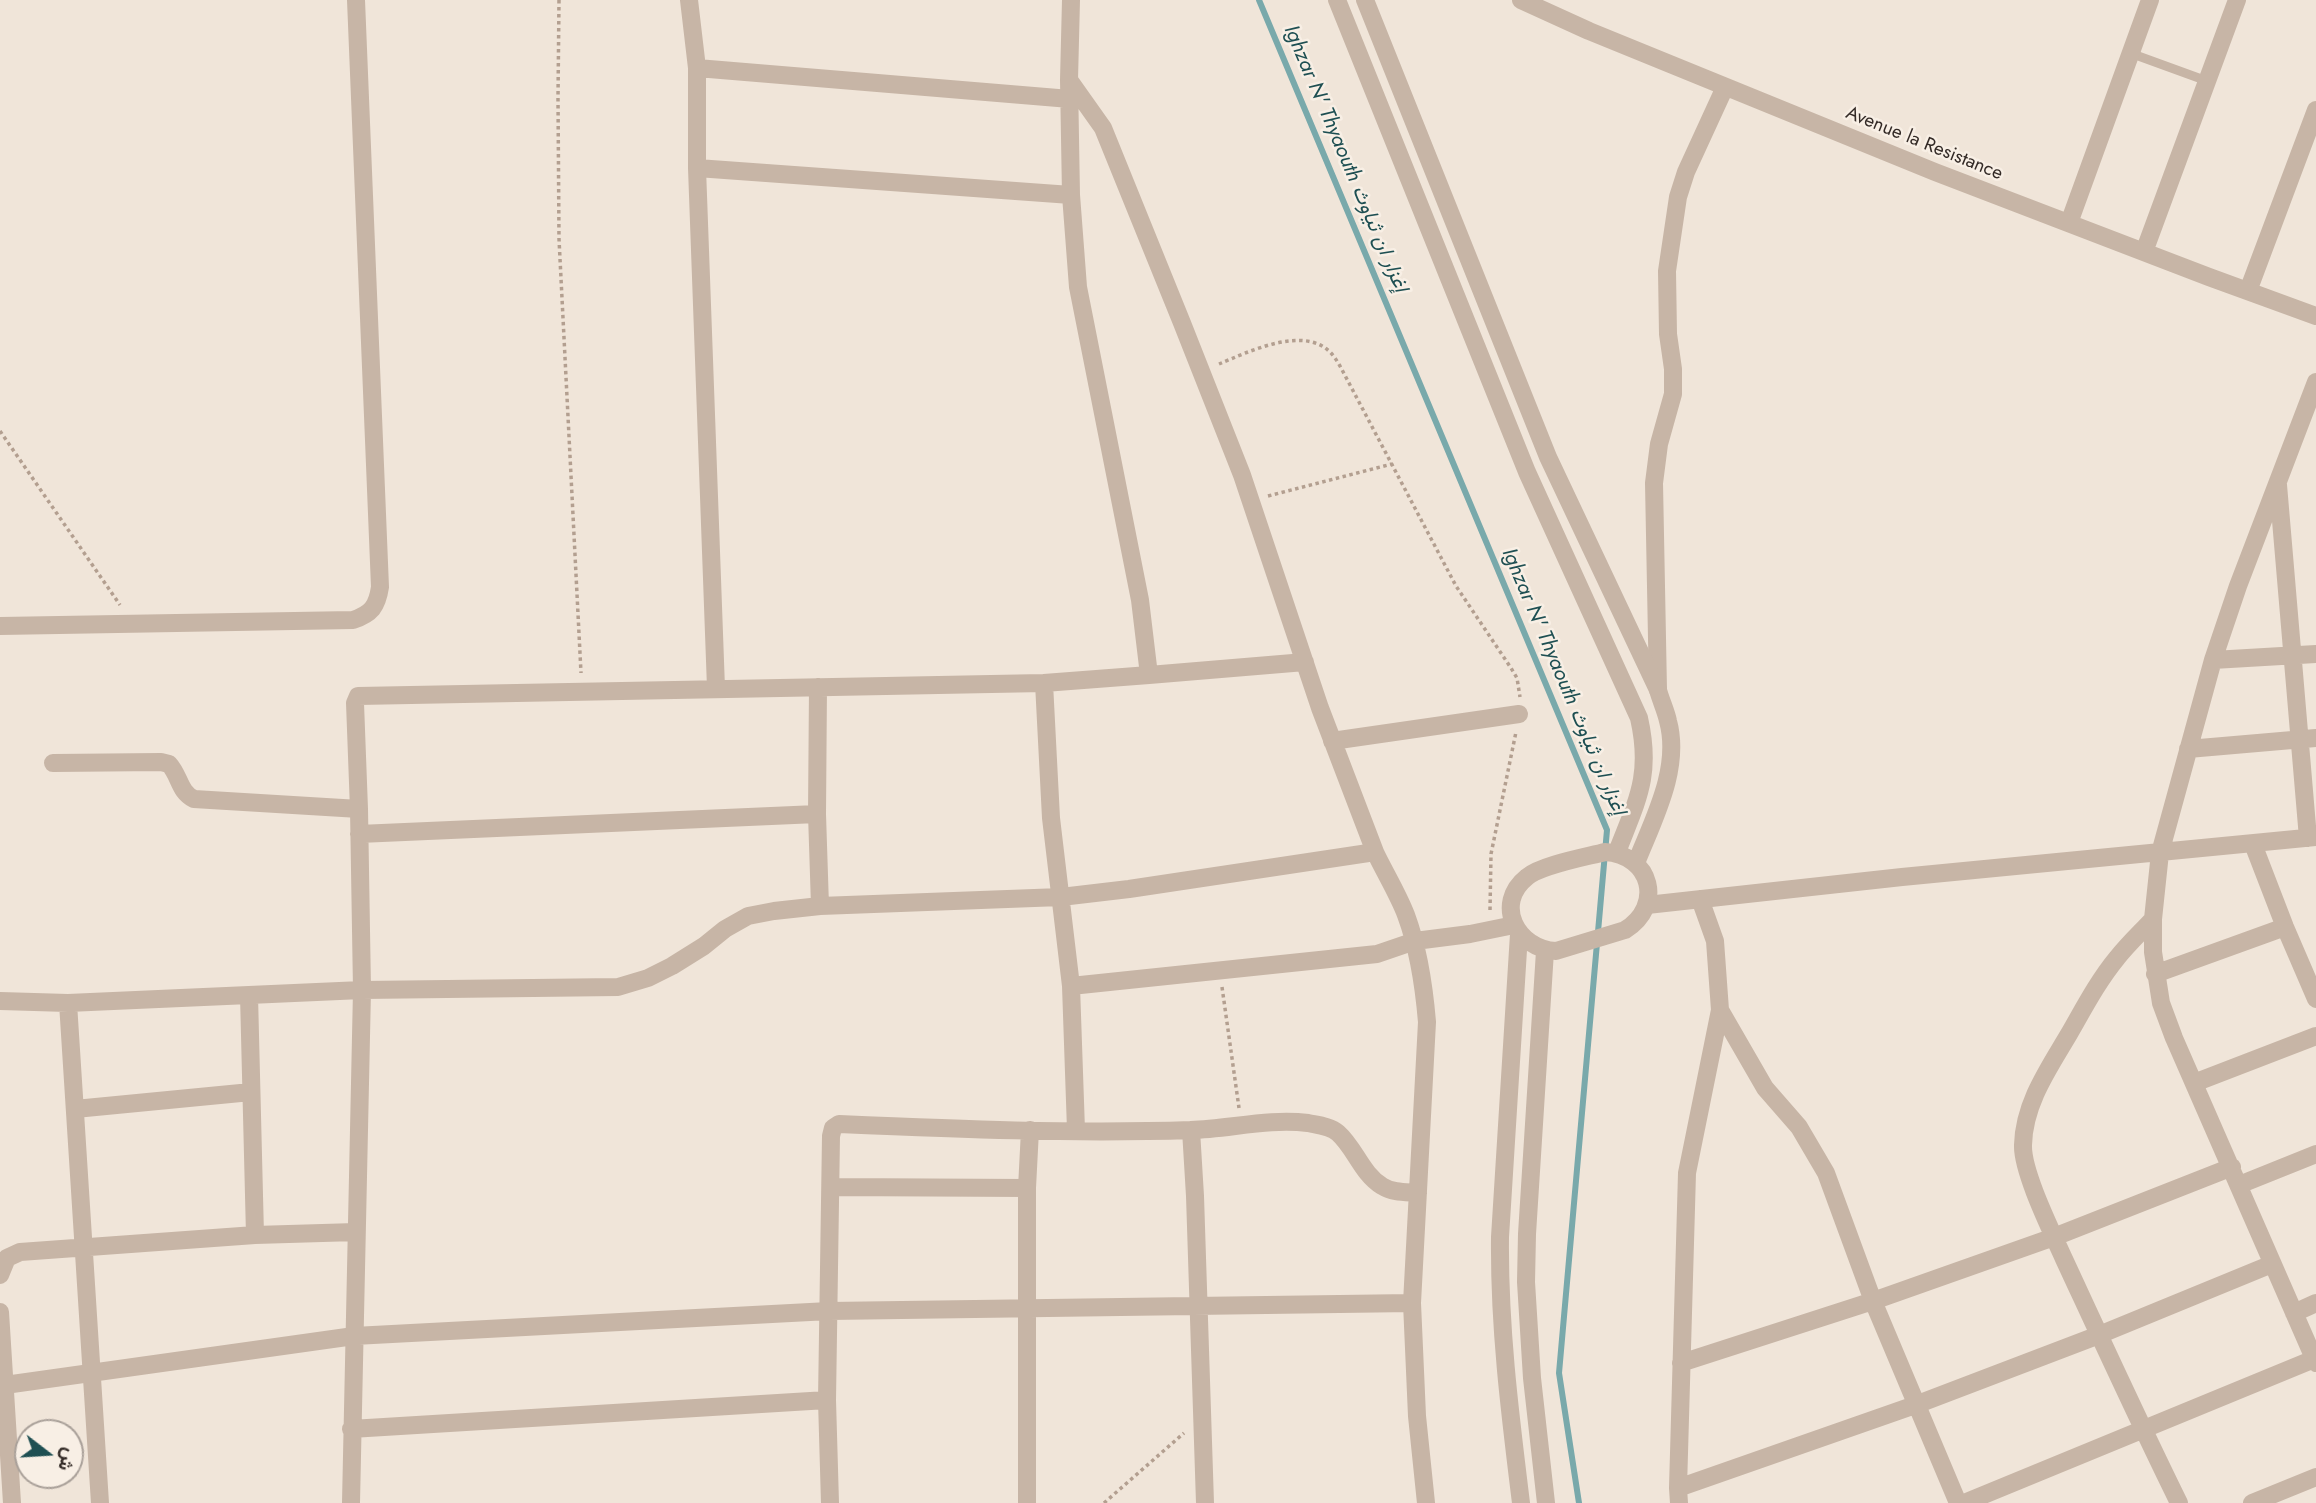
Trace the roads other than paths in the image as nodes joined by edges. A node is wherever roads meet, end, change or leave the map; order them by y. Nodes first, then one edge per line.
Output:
1 (356, 0) edge
2 (689, 0) edge
3 (1071, 0) edge
4 (1337, 0) edge
5 (1364, 0) edge
6 (1521, 0) edge
7 (2150, 0) edge
8 (2237, 0) edge
9 (2130, 53) junction
10 (697, 68) junction
11 (1069, 80) junction
12 (2207, 81) junction
13 (1725, 87) junction
14 (1070, 99) junction
15 (2316, 110) edge
16 (697, 168) junction
17 (1071, 195) junction
18 (2068, 223) junction
19 (2144, 252) junction
20 (2248, 291) junction
21 (2316, 316) edge
22 (2316, 382) edge
23 (2278, 481) junction
24 (0, 626) edge
25 (2316, 653) edge
26 (2294, 656) junction
27 (2213, 660) junction
28 (1305, 662) junction
29 (1149, 675) junction
30 (1044, 683) junction
31 (818, 687) junction
32 (716, 688) junction
33 (1658, 690) junction
34 (1519, 714) road end
35 (2308, 739) edge
36 (1332, 741) junction
37 (2188, 749) junction
38 (53, 763) dead end
39 (359, 810) junction
40 (817, 814) junction
41 (359, 834) junction
42 (2312, 837) edge
43 (2253, 844) junction
44 (1375, 852) junction
45 (1617, 852) junction
46 (2160, 853) junction
47 (1636, 863) junction
48 (1060, 898) junction
49 (1700, 899) junction
50 (1647, 905) junction
51 (820, 906) junction
52 (2153, 919) junction
53 (2285, 927) junction
54 (1517, 929) junction
55 (1415, 941) junction
56 (1545, 951) junction
57 (2155, 974) junction
58 (2312, 977) edge
59 (1071, 986) junction
60 (362, 990) junction
61 (249, 995) junction
62 (2316, 999) edge
63 (0, 1001) edge
64 (68, 1003) junction
65 (1720, 1010) junction
66 (2316, 1036) edge
67 (2194, 1083) junction
68 (251, 1092) junction
69 (75, 1109) junction
70 (1030, 1130) junction
71 (1076, 1130) junction
72 (1191, 1130) junction
73 (2316, 1154) edge
74 (2232, 1167) junction
75 (2239, 1185) junction
76 (831, 1188) junction
77 (1027, 1188) junction
78 (1418, 1193) junction
79 (356, 1232) junction
80 (256, 1235) junction
81 (2054, 1237) junction
82 (82, 1247) junction
83 (2272, 1264) junction
84 (0, 1275) edge
85 (1873, 1301) junction
86 (1412, 1303) junction
87 (2316, 1303) edge
88 (1199, 1305) junction
89 (1027, 1307) junction
90 (0, 1311) edge
91 (829, 1311) junction
92 (2294, 1313) junction
93 (2099, 1335) junction
94 (354, 1336) junction
95 (2315, 1361) edge
96 (1681, 1363) junction
97 (91, 1371) junction
98 (5, 1385) junction
99 (827, 1400) junction
100 (1918, 1404) junction
101 (352, 1429) junction
102 (2143, 1431) junction
103 (2316, 1477) edge
104 (1678, 1495) edge
105 (12, 1503) edge
106 (100, 1503) edge
107 (351, 1503) edge
108 (830, 1503) edge
109 (1027, 1503) edge
110 (1205, 1503) edge
111 (1426, 1503) edge
112 (1521, 1503) edge
113 (1546, 1503) edge
114 (1958, 1503) edge
115 (1964, 1503) edge
116 (2179, 1503) edge
117 (2252, 1503) edge

1 - 24 street
2 - 10 street
3 - 11 street
4 - 45 street
5 - 33 street
6 - 13 street, Avenue la Resistance
7 - 9 street
8 - 12 street
9 - 12 lane
9 - 18 street
10 - 14 street
10 - 16 street
11 - 14 street
11 - 28 street
12 - 19 street
13 - 18 street, Avenue la Resistance
13 - 33 street
14 - 17 street
15 - 20 street
16 - 17 street
16 - 32 street
17 - 29 street
18 - 19 street, Avenue la Resistance
19 - 20 street, Avenue la Resistance
20 - 21 street, Avenue la Resistance
22 - 23 street
23 - 26 street
23 - 27 street
25 - 26 street
26 - 27 street
26 - 35 street
27 - 37 street
28 - 29 street
28 - 36 street
29 - 30 street
30 - 31 street
30 - 48 street
31 - 32 street
31 - 40 street
32 - 39 street
33 - 47 street
34 - 36 street
35 - 37 street
35 - 42 street
36 - 44 street
37 - 46 street
38 - 39 street
39 - 41 street
40 - 41 street
40 - 51 street
41 - 60 street
42 - 43 street
43 - 46 street
43 - 53 street
44 - 48 street
44 - 55 street
45 - 47 street
45 - 54 street
46 - 49 street
46 - 52 street
47 - 50 street
48 - 51 street
48 - 59 street
49 - 50 street
49 - 65 street
50 - 56 street
51 - 60 street
52 - 57 street
52 - 81 street
53 - 57 street
53 - 58 street
54 - 55 street
54 - 56 street
54 - 112 street
55 - 59 street
55 - 78 street
56 - 113 street
57 - 67 street
58 - 62 street
59 - 71 street
60 - 61 street
60 - 79 street
61 - 64 street
61 - 68 street
63 - 64 street
64 - 69 street
65 - 85 street
65 - 96 street
66 - 67 street
67 - 74 street
68 - 69 street
68 - 80 street
69 - 82 street
70 - 71 street
70 - 76 street
70 - 77 street
71 - 72 street
72 - 78 street
72 - 88 street
73 - 75 street
74 - 75 street
74 - 81 street
75 - 83 street
76 - 77 street
76 - 91 street
77 - 89 street
78 - 86 street
79 - 80 street
79 - 94 street
80 - 82 street
81 - 85 street
81 - 93 street
82 - 84 street
82 - 97 street
83 - 92 street
83 - 93 street
85 - 96 street
85 - 100 street
86 - 88 street
86 - 111 street
87 - 92 street
88 - 89 street
88 - 110 street
89 - 91 street
89 - 109 street
90 - 98 street
91 - 94 street
91 - 99 street
92 - 95 street
93 - 100 street
93 - 102 street
94 - 97 street
94 - 101 street
95 - 102 street
96 - 104 street
97 - 98 street
97 - 106 street
98 - 105 street
99 - 101 street
99 - 108 street
100 - 104 street
100 - 114 street
101 - 107 street
102 - 115 street
102 - 116 street
103 - 117 street

